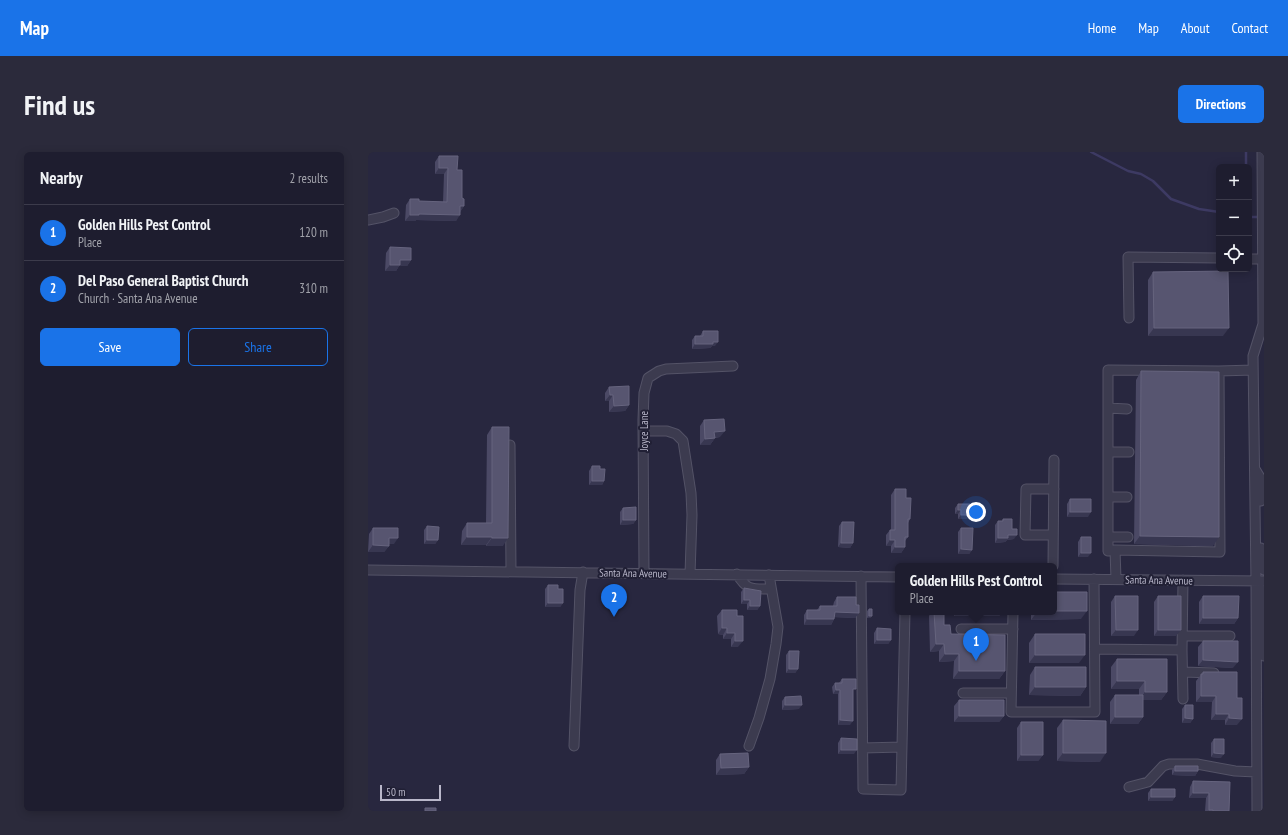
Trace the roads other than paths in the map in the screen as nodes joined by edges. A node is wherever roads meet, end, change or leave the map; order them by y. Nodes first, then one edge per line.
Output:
1 (1262, 152) edge
2 (394, 213) dead end
3 (368, 220) edge
4 (1216, 258) edge
5 (1252, 259) edge
6 (1263, 259) edge
7 (1129, 318) dead end
8 (1263, 327) edge
9 (734, 366) dead end
10 (1254, 370) junction
11 (1219, 371) junction
12 (1108, 408) junction
13 (1127, 409) dead end
14 (644, 432) junction
15 (510, 445) edge
16 (1108, 452) junction
17 (1129, 452) dead end
18 (1054, 460) dead end
19 (1255, 469) junction
20 (1054, 489) junction
21 (1108, 497) junction
22 (1127, 497) dead end
23 (1053, 535) junction
24 (1108, 537) junction
25 (1128, 537) dead end
26 (1115, 550) junction
27 (1053, 563) edge
28 (368, 570) edge
29 (1264, 570) edge
30 (511, 571) junction
31 (583, 572) junction
32 (644, 573) junction
33 (690, 574) junction
34 (737, 574) junction
35 (769, 575) junction
36 (861, 576) junction
37 (895, 576) edge
38 (1057, 579) edge
39 (1094, 579) junction
40 (1116, 579) junction
41 (1183, 580) junction
42 (1260, 581) edge
43 (771, 589) junction
44 (905, 615) edge
45 (1013, 615) edge
46 (961, 629) dead end
47 (1013, 629) junction
48 (1183, 636) junction
49 (1230, 636) dead end
50 (1094, 649) junction
51 (1182, 650) junction
52 (1264, 656) edge
53 (1183, 672) junction
54 (1222, 673) edge
55 (963, 693) dead end
56 (1011, 693) junction
57 (1183, 699) dead end
58 (574, 746) dead end
59 (749, 746) dead end
60 (902, 747) junction
61 (863, 748) junction
62 (1256, 772) junction
63 (1129, 787) dead end
64 (1257, 811) edge

1 - 6 street
2 - 3 street
4 - 7 street
5 - 6 street
6 - 8 street
8 - 10 street
9 - 14 street, Joyce Lane
10 - 11 street
10 - 19 street
11 - 12 street
11 - 26 street
12 - 13 street
12 - 16 street
14 - 32 street, Joyce Lane
14 - 33 street
15 - 30 street
16 - 17 street
16 - 21 street
18 - 20 street
19 - 29 street
19 - 42 street
20 - 23 street
20 - 23 street
21 - 22 street
21 - 24 street
23 - 27 street
24 - 25 street
24 - 26 street
26 - 40 street
28 - 30 street, Santa Ana Avenue
30 - 31 street, Santa Ana Avenue
31 - 32 street, Santa Ana Avenue
31 - 58 street
32 - 33 street, Santa Ana Avenue
33 - 34 street, Santa Ana Avenue
34 - 35 street, Santa Ana Avenue
34 - 43 street
35 - 36 street, Santa Ana Avenue
35 - 43 street
36 - 37 street, Santa Ana Avenue
36 - 61 street
38 - 39 street, Santa Ana Avenue
39 - 40 street, Santa Ana Avenue
39 - 50 street
40 - 41 street, Santa Ana Avenue
41 - 42 street, Santa Ana Avenue
41 - 48 street
42 - 52 street
42 - 62 street
43 - 59 street
44 - 60 street
45 - 47 street
46 - 47 street
47 - 56 street
48 - 49 street
48 - 51 street
50 - 51 street
50 - 56 street
51 - 53 street
53 - 54 street
53 - 57 street
55 - 56 street
60 - 61 street
60 - 61 street
62 - 63 street
62 - 64 street

